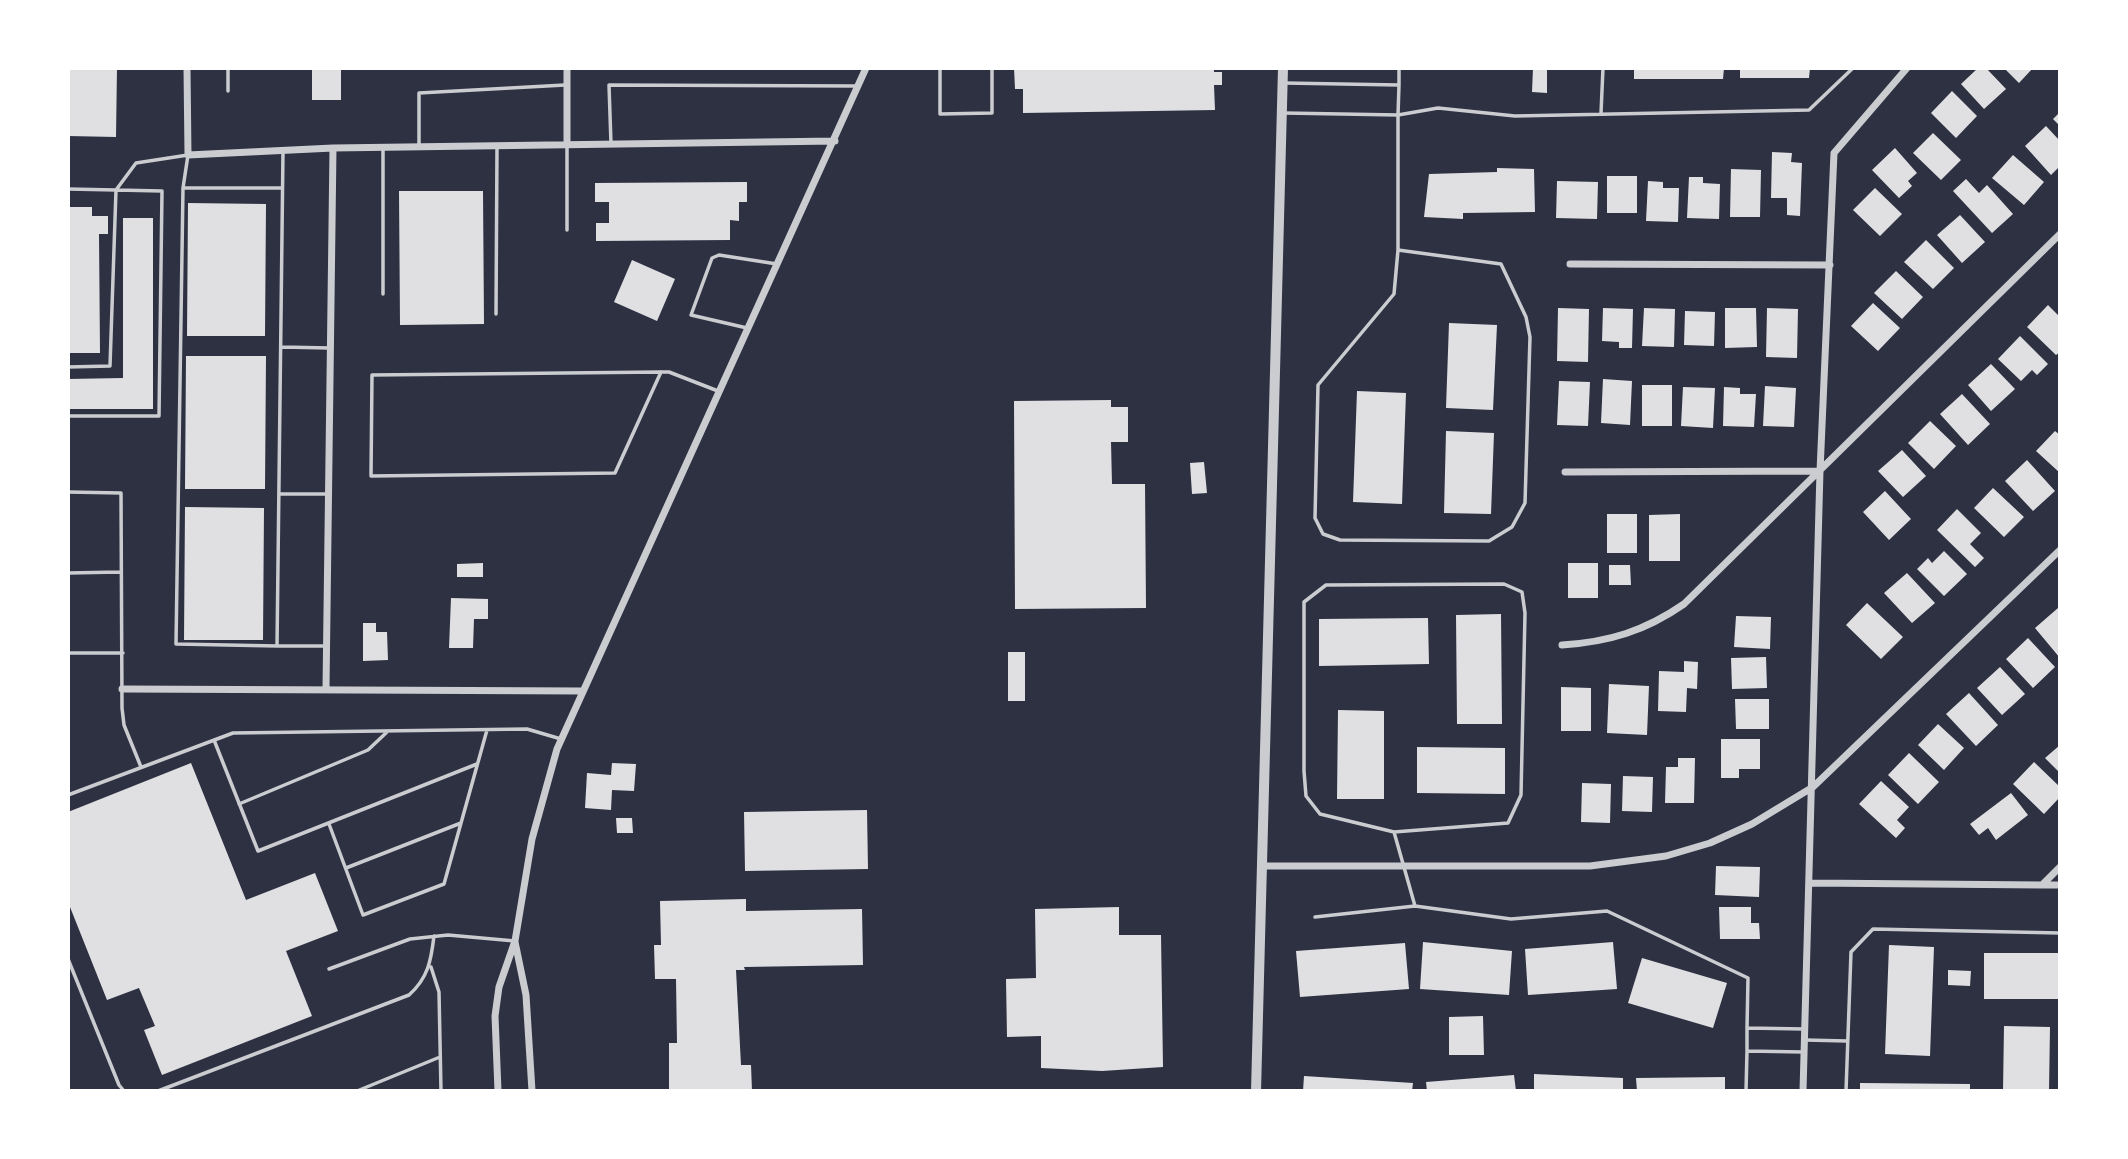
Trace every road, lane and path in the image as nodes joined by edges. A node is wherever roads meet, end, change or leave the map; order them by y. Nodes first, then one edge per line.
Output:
1 (187, 68) edge
2 (228, 68) edge
3 (567, 68) edge
4 (866, 68) edge
5 (940, 68) edge
6 (992, 68) edge
7 (1283, 68) edge
8 (1399, 68) edge
9 (1603, 68) edge
10 (1853, 68) edge
11 (1908, 68) edge
12 (1283, 83) junction
13 (567, 85) junction
14 (1399, 85) junction
15 (859, 86) junction
16 (228, 91) dead end
17 (1282, 113) junction
18 (1601, 113) junction
19 (1398, 115) junction
20 (835, 141) junction
21 (567, 144) junction
22 (611, 144) junction
23 (498, 145) junction
24 (419, 146) junction
25 (383, 147) junction
26 (333, 148) junction
27 (283, 150) junction
28 (188, 155) junction
29 (183, 188) junction
30 (283, 188) junction
31 (68, 189) edge
32 (116, 190) junction
33 (567, 230) dead end
34 (2060, 234) edge
35 (1398, 250) junction
36 (778, 264) junction
37 (1570, 264) dead end
38 (1830, 265) junction
39 (383, 294) dead end
40 (496, 314) dead end
41 (749, 329) junction
42 (281, 347) junction
43 (330, 348) junction
44 (68, 366) edge
45 (661, 372) junction
46 (720, 392) junction
47 (68, 416) edge
48 (1820, 471) junction
49 (1565, 472) dead end
50 (68, 492) edge
51 (279, 494) junction
52 (328, 495) junction
53 (2060, 550) edge
54 (120, 572) junction
55 (68, 573) edge
56 (1562, 645) dead end
57 (277, 646) junction
58 (327, 646) junction
59 (68, 653) edge
60 (123, 653) junction
61 (326, 688) junction
62 (122, 689) junction
63 (583, 691) junction
64 (388, 730) junction
65 (487, 730) junction
66 (562, 739) junction
67 (214, 740) junction
68 (477, 764) junction
69 (141, 768) junction
70 (1813, 787) junction
71 (68, 796) edge
72 (239, 804) junction
73 (461, 823) junction
74 (329, 824) junction
75 (1394, 832) junction
76 (1403, 865) junction
77 (1262, 866) junction
78 (2060, 867) edge
79 (346, 868) junction
80 (1811, 883) junction
81 (2042, 885) junction
82 (2060, 885) edge
83 (1415, 906) junction
84 (1315, 916) dead end
85 (2060, 933) edge
86 (434, 936) junction
87 (515, 941) junction
88 (68, 959) edge
89 (430, 965) junction
90 (329, 969) dead end
91 (1747, 1028) junction
92 (1806, 1029) junction
93 (1805, 1041) junction
94 (1847, 1041) junction
95 (1747, 1051) junction
96 (1805, 1052) junction
97 (440, 1057) junction
98 (124, 1091) edge
99 (158, 1091) edge
100 (357, 1091) edge
101 (441, 1091) edge
102 (498, 1091) edge
103 (532, 1091) edge
104 (1256, 1091) edge
105 (1746, 1091) edge
106 (1803, 1091) edge
107 (1846, 1091) edge

1 - 28 street
2 - 16 lane
3 - 13 street
4 - 15 street
5 - 6 lane
7 - 12 street
8 - 14 lane
9 - 18 lane
10 - 18 lane
11 - 38 street
12 - 14 lane
12 - 17 street
13 - 21 street
13 - 24 lane
14 - 19 lane
15 - 20 street
15 - 22 lane
17 - 19 lane
17 - 77 street
18 - 19 lane
19 - 35 lane
20 - 22 street
20 - 36 street
21 - 22 street
21 - 23 street
21 - 33 lane
23 - 24 street
23 - 40 lane
24 - 25 street
25 - 26 street
25 - 39 lane
26 - 27 street
26 - 43 street
27 - 28 street
27 - 30 lane
28 - 29 lane
28 - 32 lane
29 - 30 lane
29 - 57 lane
30 - 42 lane
31 - 32 lane
32 - 44 lane
32 - 47 lane
34 - 48 street
35 - 35 lane
36 - 41 street
36 - 41 lane
37 - 38 street
38 - 48 street
41 - 46 street
42 - 43 lane
42 - 51 lane
43 - 52 street
45 - 45 lane
45 - 46 lane
46 - 63 street
48 - 49 street
48 - 56 street
48 - 70 street
50 - 54 lane
51 - 52 lane
51 - 57 lane
52 - 58 street
53 - 70 street
54 - 55 lane
54 - 60 lane
57 - 58 lane
58 - 61 street
59 - 60 lane
60 - 62 lane
61 - 62 street
61 - 63 street
62 - 69 lane
63 - 66 street
64 - 65 lane
64 - 67 lane
64 - 72 lane
65 - 66 lane
65 - 68 lane
66 - 87 street
67 - 69 lane
67 - 72 lane
68 - 73 lane
68 - 74 lane
69 - 71 lane
70 - 76 street
70 - 80 street
72 - 74 lane
73 - 79 lane
73 - 79 lane
74 - 79 lane
75 - 75 lane
75 - 76 lane
76 - 77 street
76 - 83 lane
77 - 104 street
78 - 81 street
80 - 81 street
80 - 92 street
81 - 82 street
83 - 84 lane
83 - 91 lane
85 - 94 lane
86 - 87 lane
86 - 89 lane
86 - 90 lane
87 - 102 street
87 - 103 street
88 - 98 lane
89 - 97 lane
89 - 99 lane
91 - 92 lane
91 - 95 lane
92 - 93 street
93 - 94 lane
93 - 96 street
94 - 107 lane
95 - 96 lane
95 - 105 lane
96 - 106 street
97 - 100 lane
97 - 101 lane

